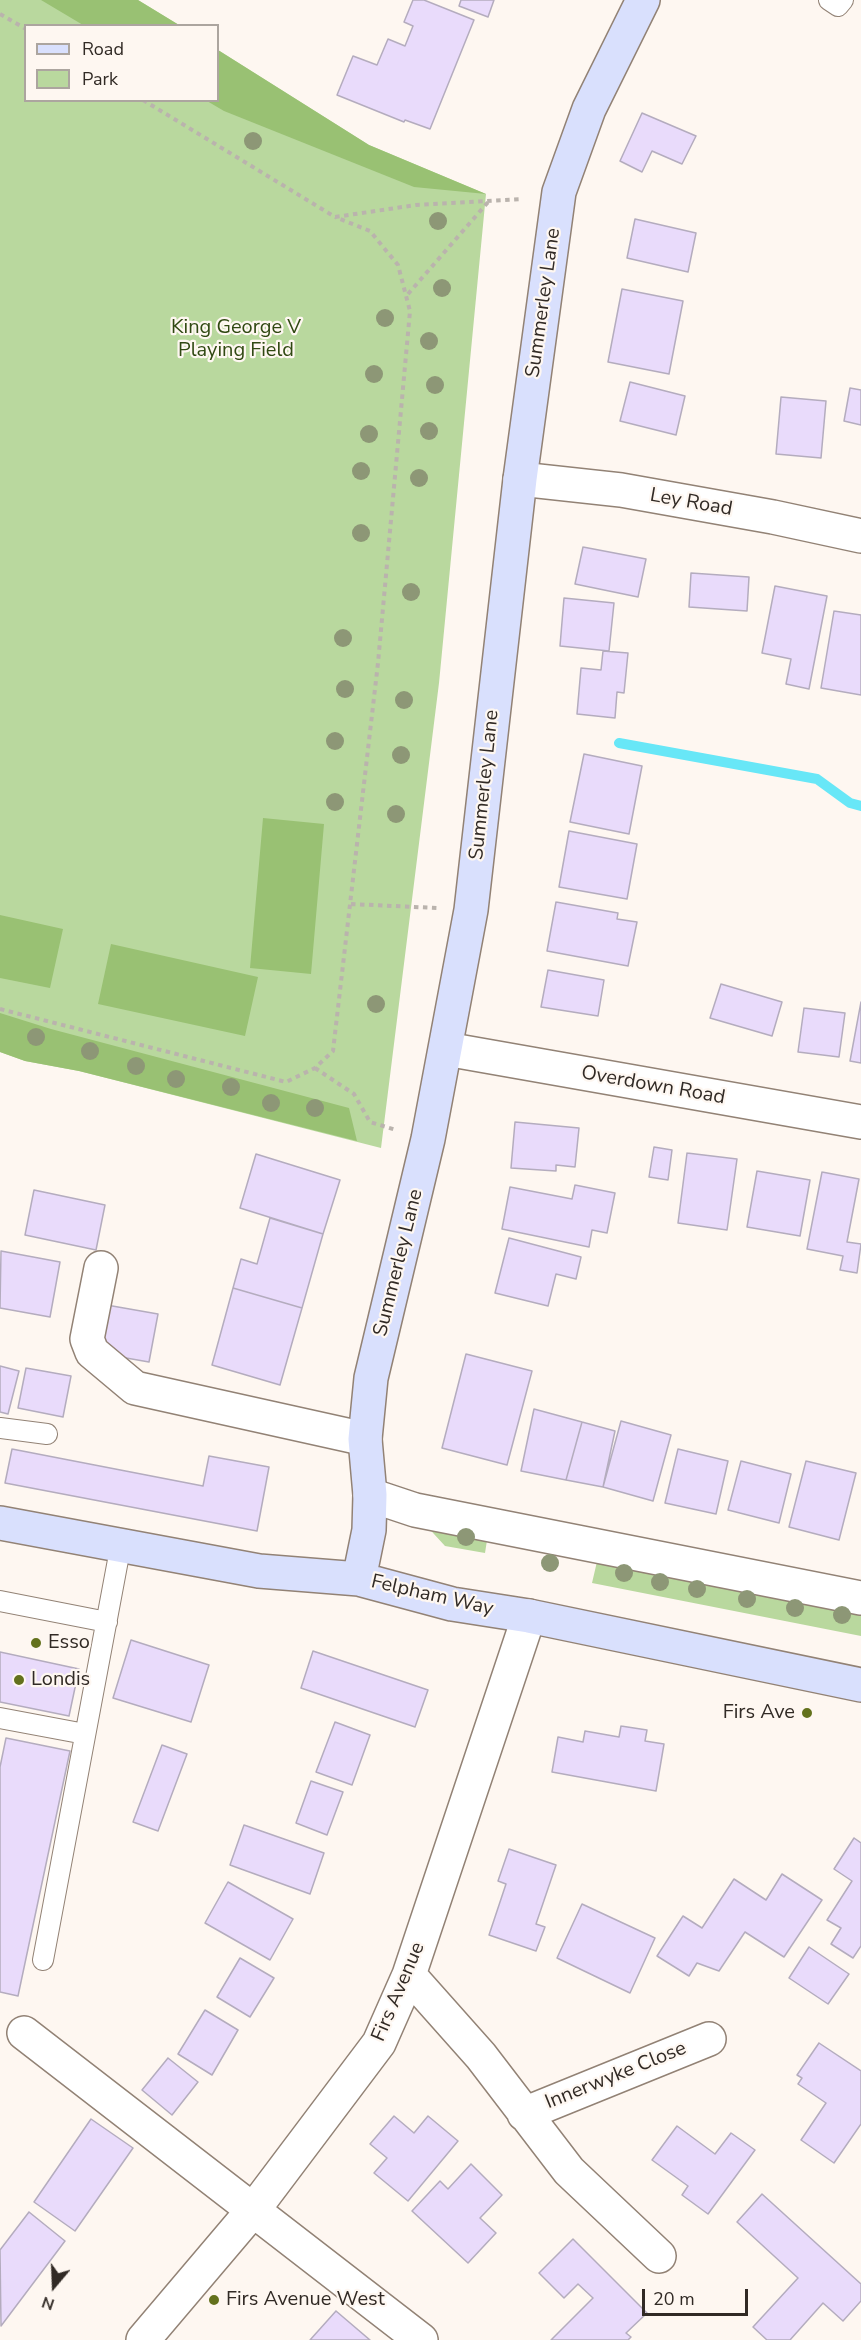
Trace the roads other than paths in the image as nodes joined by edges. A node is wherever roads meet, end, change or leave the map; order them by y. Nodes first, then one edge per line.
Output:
1 (643, 0) edge
2 (829, 0) edge
3 (843, 0) edge
4 (520, 479) junction
5 (861, 536) edge
6 (446, 1049) junction
7 (861, 1122) edge
8 (100, 1268) dead end
9 (0, 1428) edge
10 (47, 1434) dead end
11 (365, 1439) junction
12 (370, 1495) junction
13 (0, 1523) edge
14 (121, 1544) junction
15 (360, 1580) junction
16 (861, 1598) edge
17 (0, 1601) edge
18 (529, 1616) junction
19 (106, 1622) junction
20 (861, 1685) edge
21 (0, 1718) edge
22 (86, 1734) junction
23 (43, 1960) dead end
24 (409, 1975) junction
25 (24, 2032) dead end
26 (709, 2039) dead end
27 (524, 2114) junction
28 (254, 2209) junction
29 (659, 2256) dead end
30 (142, 2340) edge
31 (422, 2340) edge

1 - 4 street, Summerley Lane
2 - 3 lane
4 - 5 street, Ley Road
4 - 6 street, Summerley Lane
6 - 7 street, Overdown Road
6 - 11 street, Summerley Lane
8 - 11 street
9 - 10 lane
11 - 12 street, Summerley Lane
12 - 15 street, Summerley Lane
12 - 16 street
13 - 14 street, Felpham Way
14 - 15 street, Felpham Way
14 - 19 lane
15 - 18 street, Felpham Way
17 - 19 lane
18 - 20 street, Felpham Way
18 - 24 street, Firs Avenue
19 - 22 lane
21 - 22 lane
22 - 23 lane
24 - 27 street, Innerwyke Close
24 - 28 street, Firs Avenue
25 - 28 street
26 - 27 street, Innerwyke Close
27 - 29 street, Innerwyke Close
28 - 30 street, Firs Avenue
28 - 31 street

